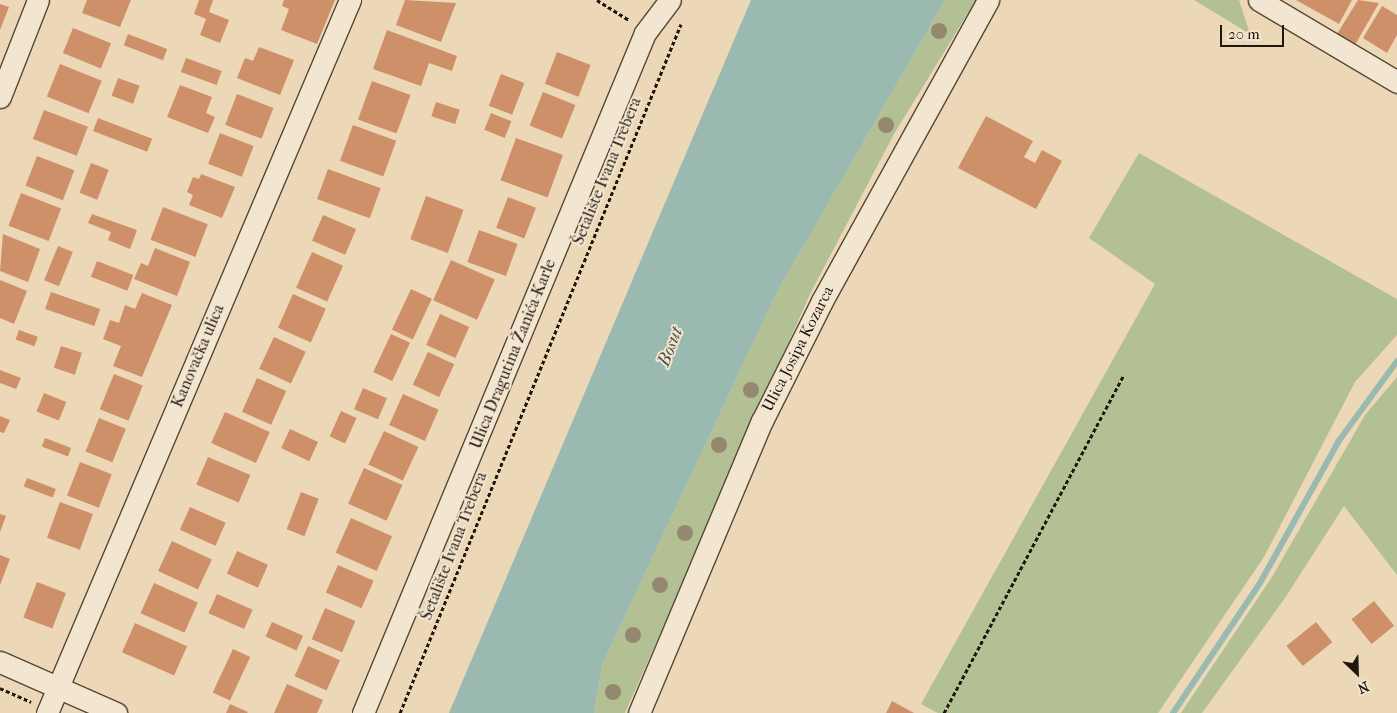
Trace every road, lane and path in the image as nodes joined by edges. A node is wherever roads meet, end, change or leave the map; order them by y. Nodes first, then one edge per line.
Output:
1 (38, 0) edge
2 (350, 0) edge
3 (597, 0) edge
4 (670, 0) edge
5 (988, 0) edge
6 (1259, 0) edge
7 (683, 18) dead end
8 (634, 24) dead end
9 (1397, 82) edge
10 (0, 97) edge
11 (1124, 375) dead end
12 (0, 662) edge
13 (56, 689) junction
14 (47, 713) edge
15 (116, 713) edge
16 (364, 713) edge
17 (400, 713) edge
18 (639, 713) edge
19 (944, 713) edge

1 - 10 street
2 - 13 street, Kanovačka ulica
3 - 8 path
4 - 16 street, Ulica Dragutina Žanića-Karle
5 - 18 street, Ulica Josipa Kozarca
6 - 9 street
7 - 17 path, Šetalište Ivana Trebera
11 - 19 path
12 - 13 street
13 - 14 street, Kanovačka ulica
13 - 15 street

